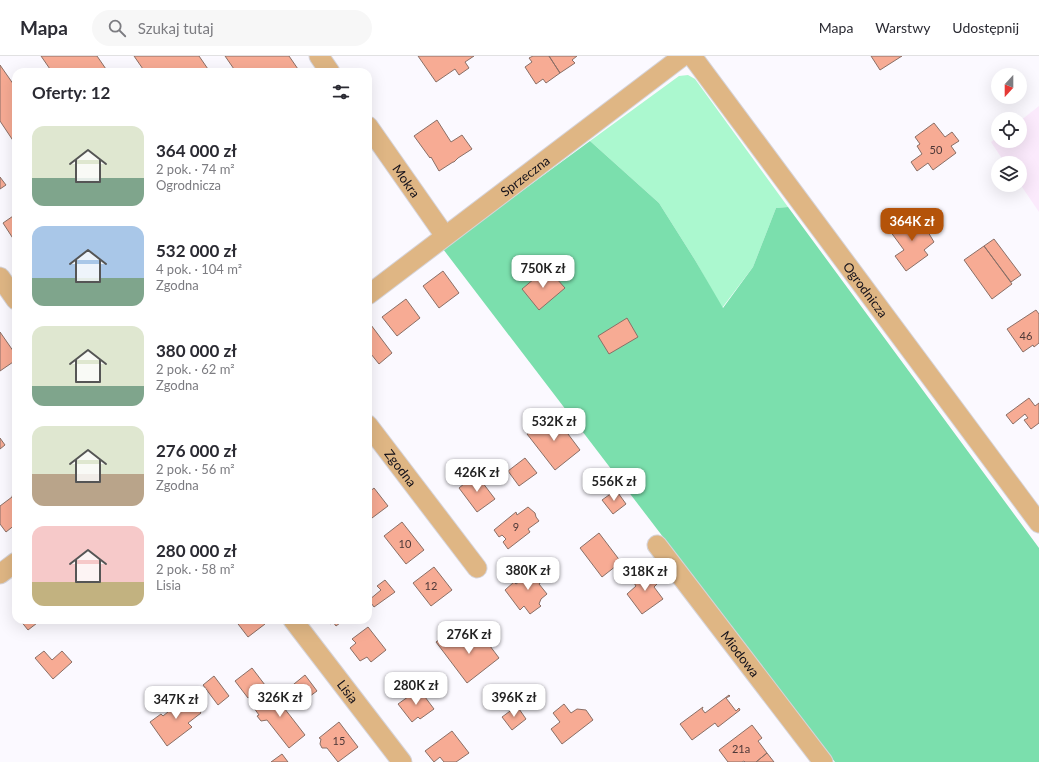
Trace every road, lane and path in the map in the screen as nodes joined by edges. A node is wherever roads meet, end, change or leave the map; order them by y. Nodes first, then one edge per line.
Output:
1 (319, 56) edge
2 (682, 56) edge
3 (692, 56) edge
4 (327, 68) edge
5 (372, 132) edge
6 (445, 236) junction
7 (0, 277) edge
8 (372, 292) edge
9 (12, 294) edge
10 (372, 430) edge
11 (1039, 523) edge
12 (657, 545) dead end
13 (12, 565) edge
14 (477, 568) dead end
15 (0, 574) edge
16 (296, 624) edge
17 (402, 762) edge
18 (823, 762) edge

1 - 4 street
2 - 6 street, Sprzeczna
3 - 11 street, Ogrodnicza
5 - 6 street, Mokra
6 - 8 street, Sprzeczna
7 - 9 street
10 - 14 street, Zgodna
12 - 18 street, Miodowa
13 - 15 street
16 - 17 street, Lisia

